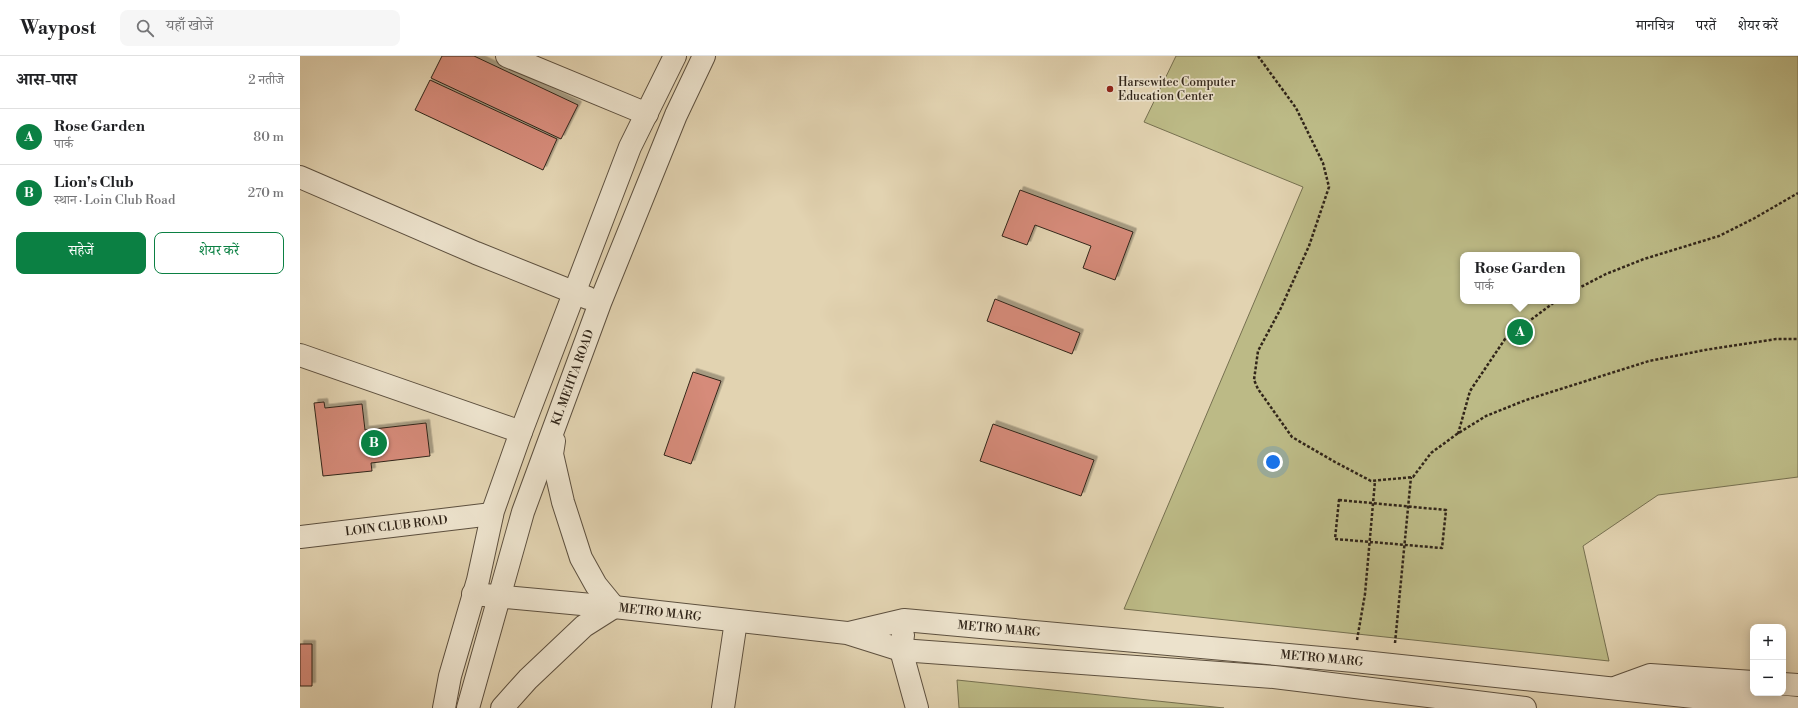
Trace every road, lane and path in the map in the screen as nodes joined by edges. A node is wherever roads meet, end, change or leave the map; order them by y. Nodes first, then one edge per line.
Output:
1 (507, 56) edge
2 (675, 56) edge
3 (704, 56) edge
4 (1258, 56) edge
5 (647, 114) junction
6 (300, 177) edge
7 (1798, 193) edge
8 (1580, 287) edge
9 (574, 292) junction
10 (600, 303) junction
11 (1552, 304) edge
12 (1798, 339) edge
13 (302, 357) edge
14 (559, 415) junction
15 (521, 432) junction
16 (1457, 434) junction
17 (1411, 477) junction
18 (1375, 481) junction
19 (1373, 504) junction
20 (1408, 507) junction
21 (492, 514) junction
22 (300, 538) edge
23 (1370, 542) junction
24 (1404, 545) junction
25 (473, 594) junction
26 (499, 597) junction
27 (614, 607) junction
28 (904, 620) junction
29 (736, 621) junction
30 (848, 633) junction
31 (901, 650) junction
32 (1354, 660) junction
33 (1392, 665) junction
34 (1750, 682) edge
35 (1786, 684) edge
36 (1798, 685) edge
37 (1614, 688) junction
38 (444, 708) edge
39 (468, 708) edge
40 (502, 708) edge
41 (723, 708) edge
42 (917, 708) edge
43 (1525, 708) edge
44 (1797, 708) edge

1 - 5 street
2 - 5 street
3 - 10 street, KL MEHTA ROAD
4 - 18 path
5 - 9 street
6 - 9 street
7 - 8 path
9 - 10 street
9 - 15 street
10 - 14 street, KL MEHTA ROAD
11 - 16 path
12 - 16 path
13 - 15 street
14 - 26 street, KL MEHTA ROAD
14 - 27 street
15 - 21 street
16 - 17 path
17 - 18 path
17 - 20 path
18 - 19 path
19 - 20 path
19 - 23 path
19 - 23 path
20 - 24 path
20 - 24 path
21 - 22 street, LOIN CLUB ROAD
21 - 25 street
23 - 24 path
23 - 32 path
24 - 33 path
25 - 26 street, METRO MARG
25 - 38 street
26 - 27 street, METRO MARG
26 - 39 street, KL MEHTA ROAD
27 - 29 street, METRO MARG
27 - 40 street
28 - 30 street, METRO MARG
28 - 31 street
28 - 32 street, METRO MARG
29 - 30 street, METRO MARG
29 - 41 street
30 - 31 street, METRO MARG
31 - 42 street
31 - 43 street, METRO MARG
32 - 33 street, METRO MARG
33 - 37 street, METRO MARG
34 - 37 street
35 - 36 street
37 - 44 street, METRO MARG

